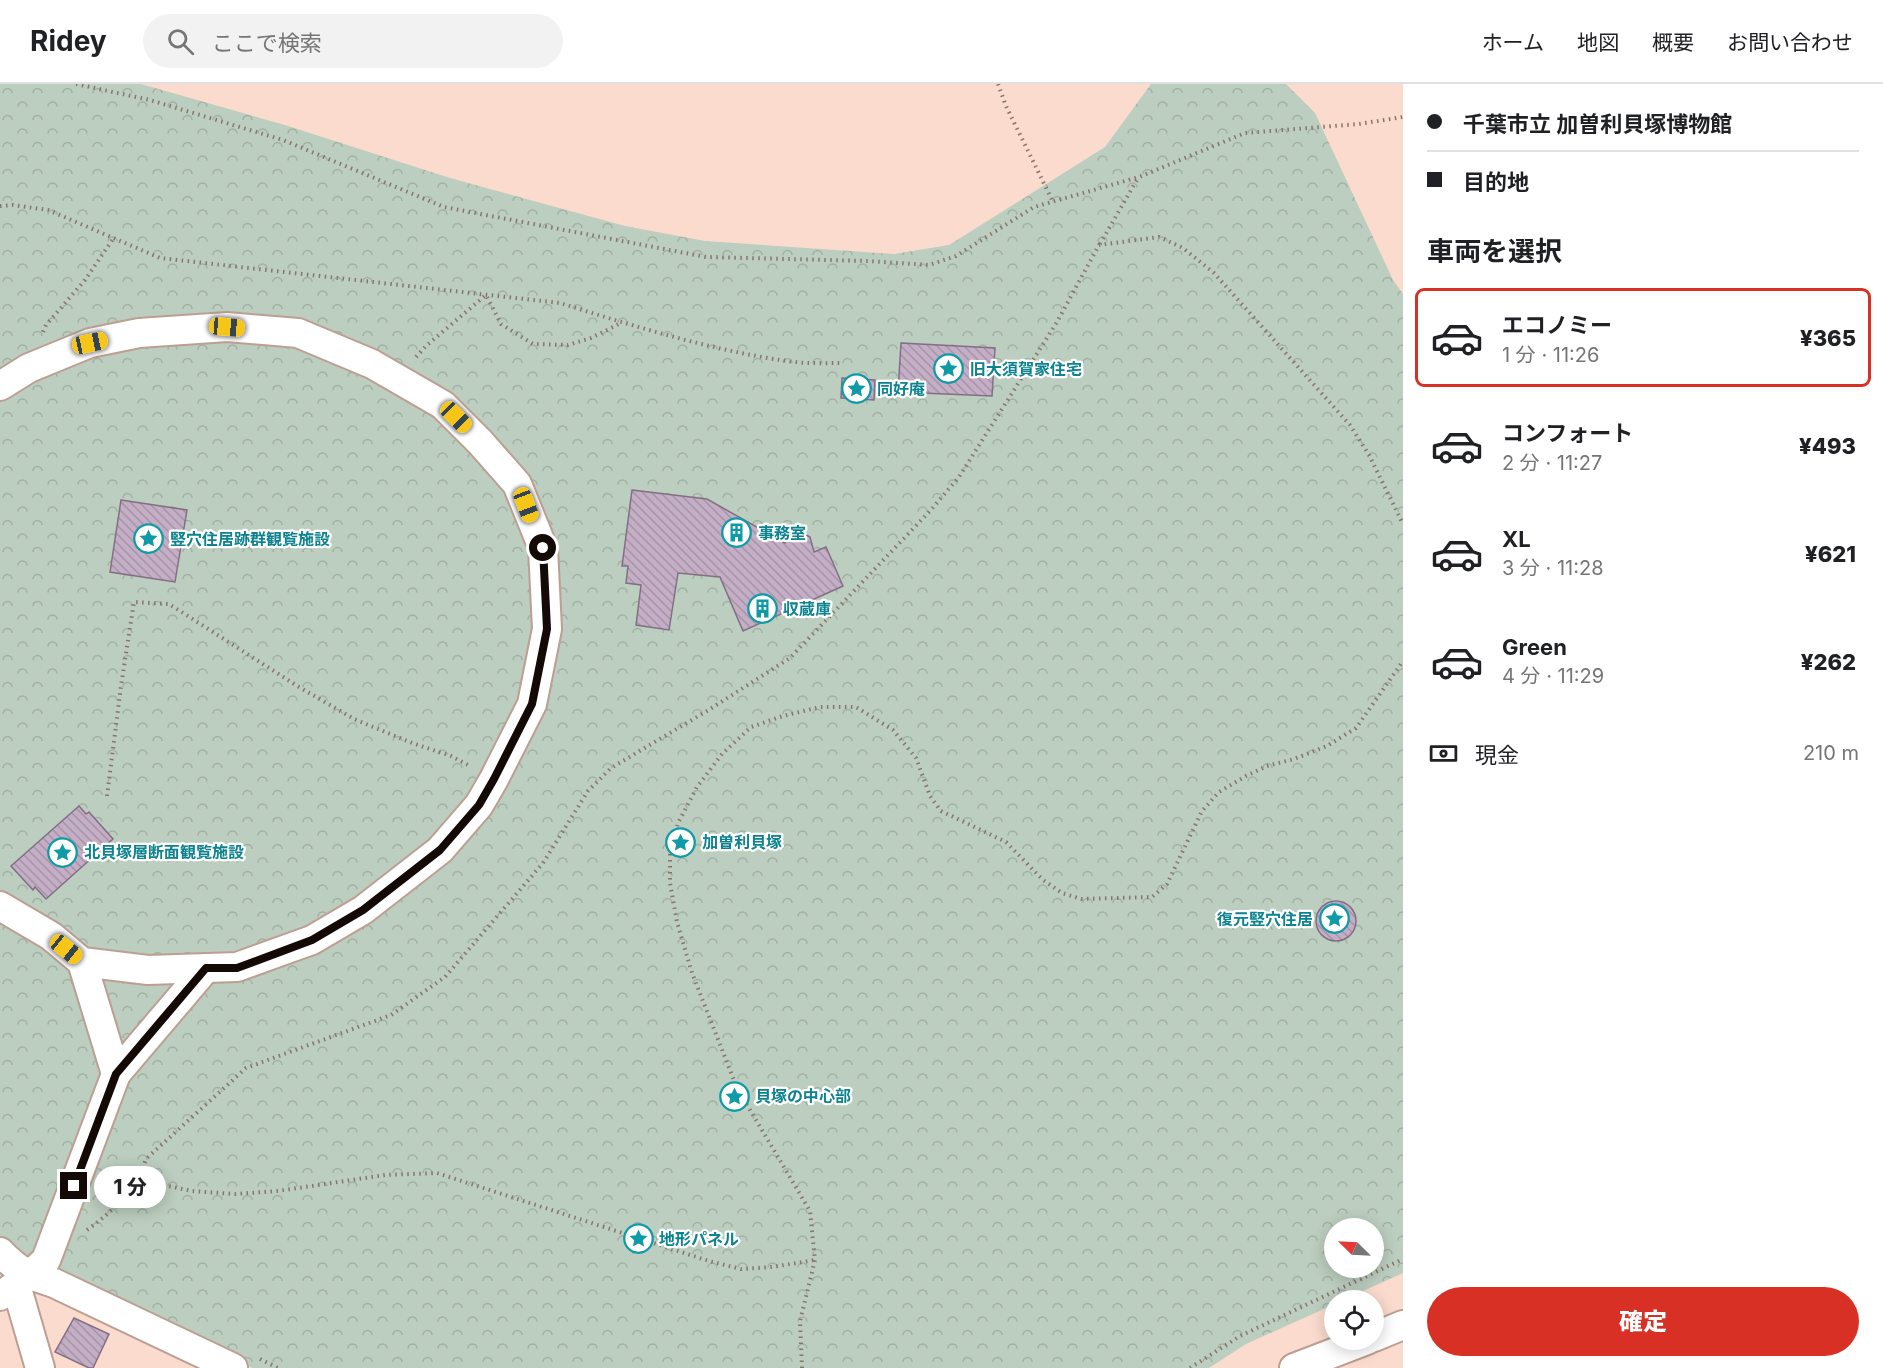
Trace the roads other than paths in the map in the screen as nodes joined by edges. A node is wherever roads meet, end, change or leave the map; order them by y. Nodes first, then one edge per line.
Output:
1 (0, 386) edge
2 (0, 906) edge
3 (82, 962) junction
4 (206, 968) junction
5 (116, 1074) junction
6 (0, 1252) edge
7 (15, 1286) edge
8 (1403, 1325) edge
9 (1384, 1333) edge
10 (1354, 1350) edge
11 (1340, 1360) edge
12 (40, 1368) edge
13 (233, 1368) edge
14 (1294, 1368) edge

1 - 4 street
2 - 3 street
3 - 4 street
3 - 5 street
4 - 5 street
5 - 7 street
6 - 7 street
7 - 12 street
7 - 13 street
8 - 9 street
10 - 11 street
11 - 14 street

